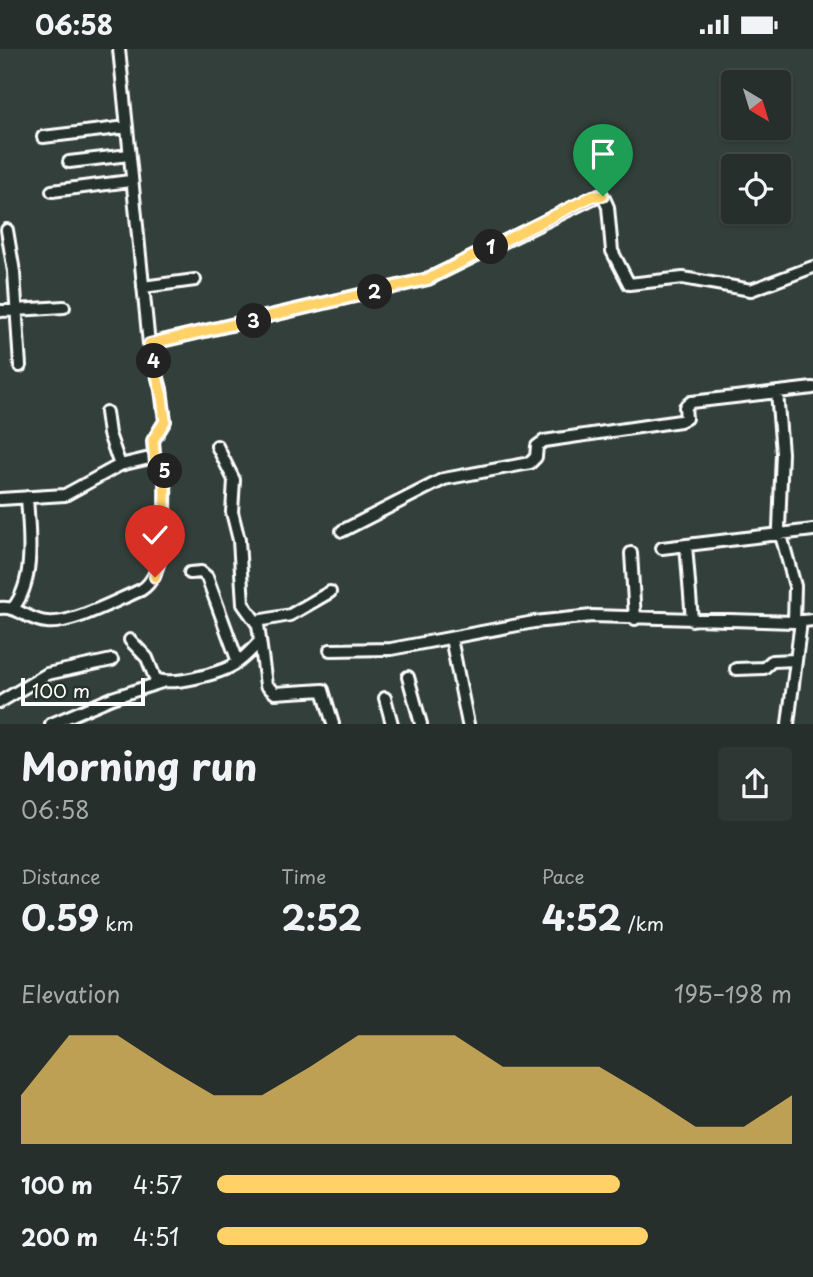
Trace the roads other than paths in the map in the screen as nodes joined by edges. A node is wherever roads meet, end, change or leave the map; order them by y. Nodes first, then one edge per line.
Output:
1 (119, 49) edge
2 (127, 127) junction
3 (43, 137) dead end
4 (129, 155) junction
5 (69, 162) dead end
6 (130, 181) junction
7 (52, 191) dead end
8 (6, 230) dead end
9 (813, 267) edge
10 (0, 271) edge
11 (14, 272) junction
12 (195, 280) dead end
13 (143, 287) junction
14 (64, 307) dead end
15 (16, 310) junction
16 (0, 311) edge
17 (149, 344) junction
18 (20, 366) dead end
19 (813, 388) edge
20 (777, 392) junction
21 (106, 412) dead end
22 (217, 446) dead end
23 (154, 457) junction
24 (120, 465) junction
25 (27, 497) junction
26 (0, 499) edge
27 (813, 530) edge
28 (341, 531) dead end
29 (779, 534) junction
30 (685, 545) junction
31 (662, 548) dead end
32 (631, 553) dead end
33 (190, 573) dead end
34 (330, 592) dead end
35 (0, 608) edge
36 (13, 608) junction
37 (635, 619) junction
38 (692, 620) junction
39 (813, 620) edge
40 (257, 621) junction
41 (798, 622) junction
42 (450, 638) junction
43 (130, 640) dead end
44 (260, 641) junction
45 (330, 650) dead end
46 (112, 660) dead end
47 (796, 660) junction
48 (238, 662) junction
49 (736, 669) dead end
50 (408, 677) dead end
51 (162, 682) junction
52 (385, 698) dead end
53 (0, 702) edge
54 (51, 724) edge
55 (333, 724) edge
56 (392, 724) edge
57 (421, 724) edge
58 (468, 724) edge
59 (788, 724) edge

1 - 2 street
2 - 3 street
2 - 4 street
4 - 5 street
4 - 6 street
6 - 7 street
6 - 13 street
8 - 11 street
9 - 17 street
10 - 11 street
11 - 15 street
12 - 13 street
13 - 17 street
14 - 15 street
15 - 16 street
15 - 18 street
17 - 23 street
19 - 20 street
20 - 28 street
20 - 29 street
21 - 24 street
22 - 40 street
23 - 24 street
23 - 36 street
24 - 25 street
25 - 26 street
25 - 36 street
27 - 29 street
29 - 30 street
29 - 41 street
30 - 31 street
30 - 38 street
32 - 37 street
33 - 48 street
34 - 40 street
35 - 36 street
37 - 38 street
37 - 42 street
38 - 41 street
39 - 41 street
40 - 44 street
41 - 47 street
42 - 45 street
42 - 58 street
43 - 51 street
44 - 48 street
44 - 55 street
46 - 53 street
47 - 49 street
47 - 59 street
48 - 51 street
50 - 57 street
51 - 54 street
52 - 56 street

